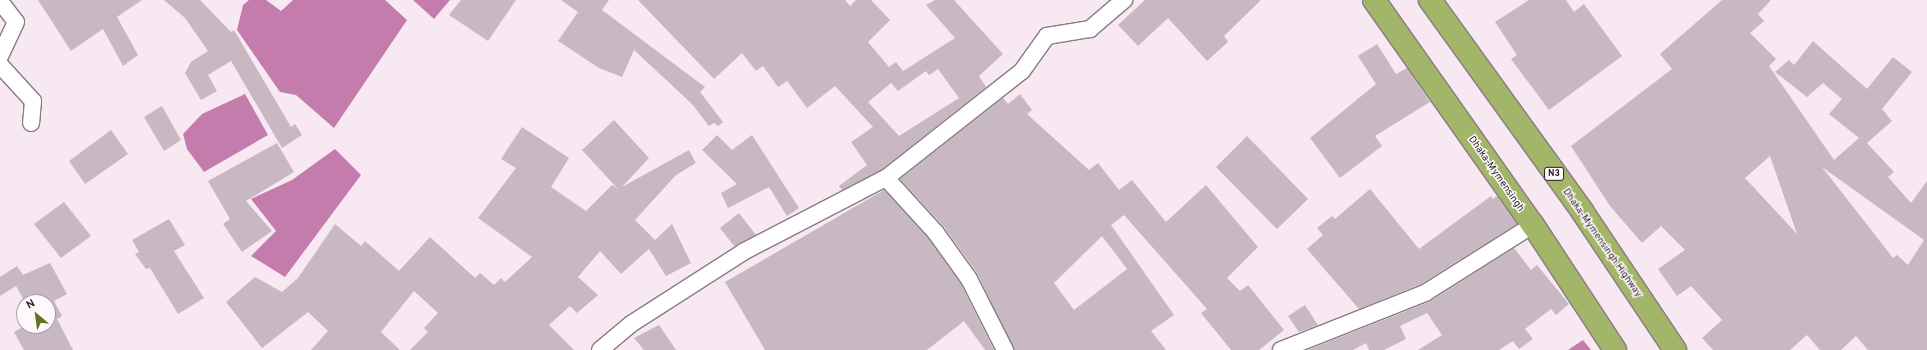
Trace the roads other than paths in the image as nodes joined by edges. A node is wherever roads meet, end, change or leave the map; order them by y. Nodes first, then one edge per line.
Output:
1 (1124, 0) edge
2 (1374, 0) edge
3 (1430, 0) edge
4 (0, 1) edge
5 (0, 56) edge
6 (0, 65) edge
7 (31, 123) dead end
8 (886, 178) junction
9 (1533, 225) junction
10 (600, 350) edge
11 (1005, 350) edge
12 (1281, 350) edge
13 (1615, 350) edge
14 (1675, 350) edge

1 - 8 street
2 - 9 highway, Dhaka-Mymensingh
3 - 14 highway, Dhaka-Mymensingh Highway / N3
4 - 5 street
6 - 7 street
8 - 10 street
8 - 11 street
9 - 12 street
9 - 13 highway, Dhaka-Mymensingh

